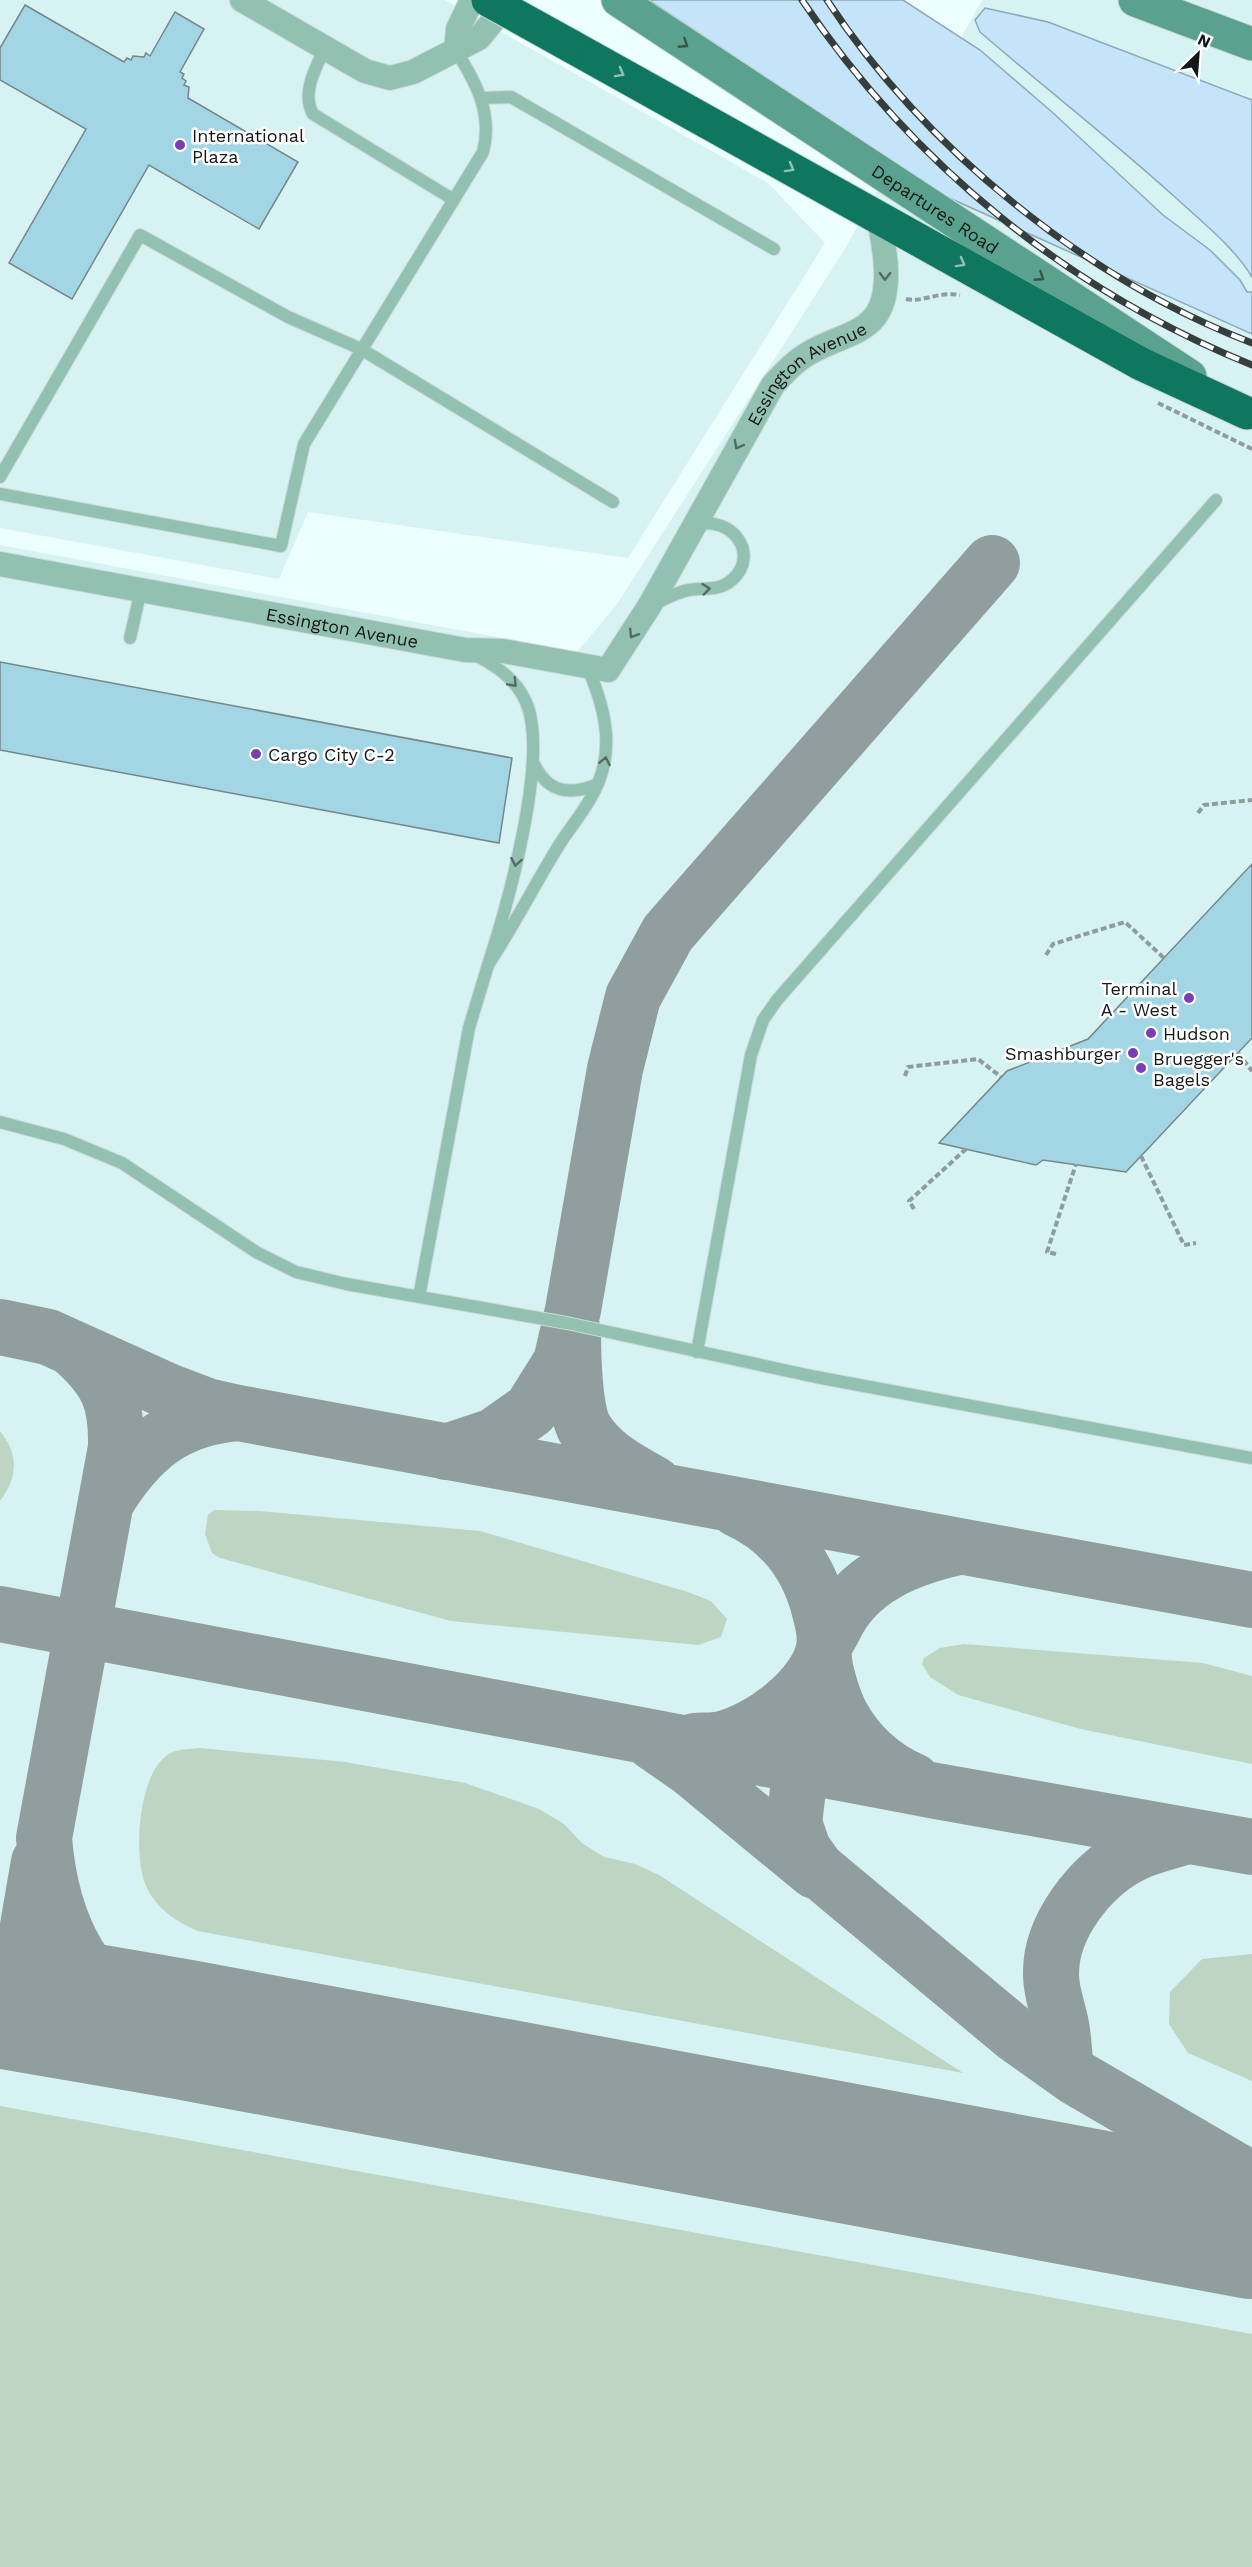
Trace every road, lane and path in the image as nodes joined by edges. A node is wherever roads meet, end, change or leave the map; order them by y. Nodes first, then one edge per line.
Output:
1 (242, 0) edge
2 (472, 0) edge
3 (488, 0) edge
4 (510, 0) edge
5 (618, 0) edge
6 (1135, 0) edge
7 (1252, 44) edge
8 (325, 48) junction
9 (456, 51) junction
10 (482, 98) junction
11 (454, 200) junction
12 (879, 218) junction
13 (774, 249) dead end
14 (969, 298) dead end
15 (881, 303) junction
16 (361, 350) junction
17 (1156, 403) dead end
18 (1250, 414) edge
19 (1252, 449) edge
20 (0, 477) edge
21 (0, 494) edge
22 (1216, 500) dead end
23 (613, 502) dead end
24 (693, 526) junction
25 (0, 564) edge
26 (141, 590) junction
27 (650, 605) junction
28 (130, 638) dead end
29 (465, 650) junction
30 (587, 666) junction
31 (534, 764) junction
32 (598, 784) junction
33 (1252, 800) edge
34 (1198, 813) dead end
35 (1046, 955) dead end
36 (1164, 958) dead end
37 (488, 965) junction
38 (1238, 1053) dead end
39 (1252, 1071) edge
40 (905, 1076) dead end
41 (1001, 1077) dead end
42 (0, 1122) edge
43 (966, 1149) dead end
44 (1141, 1156) dead end
45 (1076, 1164) dead end
46 (914, 1209) dead end
47 (1196, 1243) dead end
48 (1056, 1254) dead end
49 (419, 1297) junction
50 (698, 1352) junction
51 (1252, 1458) edge

1 - 8 street
2 - 9 street
3 -> 12 highway, bridge
4 - 9 street
5 -> 18 street, Departures Road
6 - 7 street
8 - 9 street
8 - 11 lane
9 - 10 lane
10 - 11 lane
10 - 13 lane
11 - 16 lane
12 -> 15 street, Essington Avenue
12 -> 18 highway
14 - 15 path
15 -> 24 street, Essington Avenue
16 - 20 lane
16 - 21 lane
16 - 23 lane
17 - 19 path
22 - 50 lane
24 - 27 street, Essington Avenue
27 -> 24 lane
25 - 26 street, Essington Avenue
26 - 28 lane
26 - 29 street, Essington Avenue
27 -> 30 street, Essington Avenue
29 - 30 street, Essington Avenue
29 -> 31 lane
32 -> 30 lane
31 - 32 lane
31 -> 37 lane
32 - 37 lane
33 - 34 path
35 - 36 path
37 - 49 lane
38 - 39 path
40 - 41 path
42 - 49 lane
43 - 46 path
44 - 47 path
45 - 48 path
49 - 50 lane
50 - 51 lane

